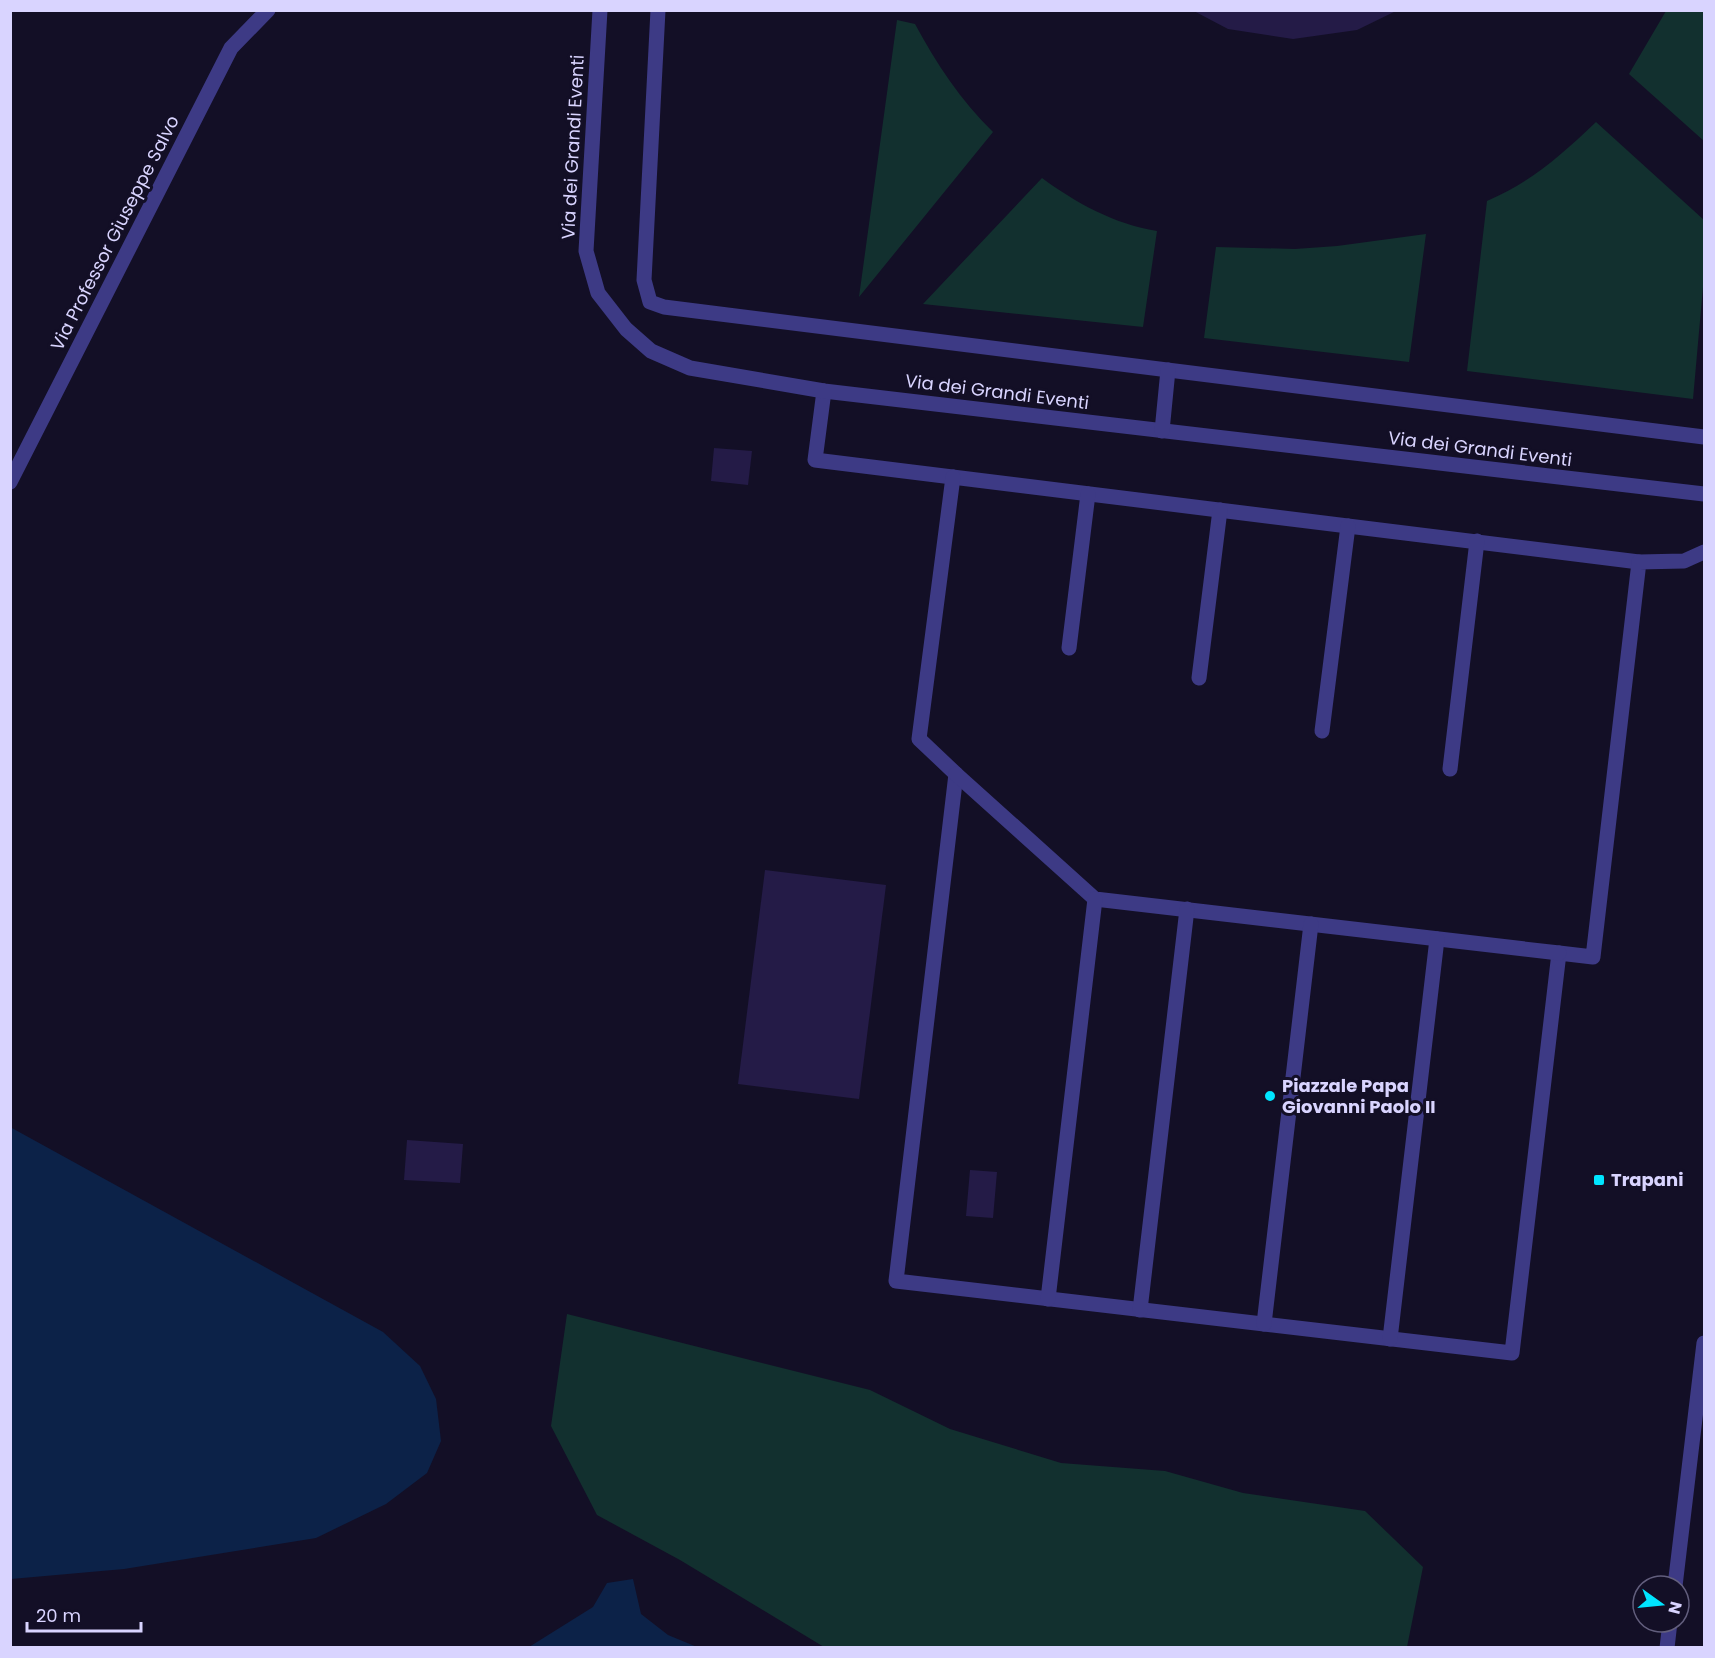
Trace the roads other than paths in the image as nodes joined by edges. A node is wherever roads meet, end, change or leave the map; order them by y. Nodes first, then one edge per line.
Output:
1 (268, 10) edge
2 (600, 10) edge
3 (658, 10) edge
4 (1168, 370) junction
5 (824, 391) junction
6 (1161, 431) junction
7 (1704, 437) edge
8 (953, 477) junction
9 (10, 482) edge
10 (1088, 494) junction
11 (1704, 494) edge
12 (1220, 510) junction
13 (1348, 526) junction
14 (1477, 541) junction
15 (1704, 552) edge
16 (1639, 562) junction
17 (1069, 648) dead end
18 (1200, 678) dead end
19 (1322, 731) dead end
20 (1449, 769) dead end
21 (956, 774) junction
22 (1095, 899) junction
23 (1187, 909) junction
24 (1311, 924) junction
25 (1437, 939) junction
26 (1559, 953) junction
27 (1048, 1299) junction
28 (1140, 1310) junction
29 (1264, 1324) junction
30 (1390, 1339) junction
31 (1704, 1343) edge
32 (1699, 1427) edge
33 (1677, 1574) edge

1 - 9 street, Via Professor Giuseppe Salvo
2 - 5 street, Via dei Grandi Eventi
3 - 4 street
4 - 6 street
4 - 7 street
5 - 6 street, Via dei Grandi Eventi
5 - 8 street
6 - 11 street, Via dei Grandi Eventi
8 - 10 street
8 - 21 street
10 - 12 street
10 - 17 street
12 - 13 street
12 - 18 street
13 - 14 street
13 - 19 street
14 - 16 street
14 - 20 street
15 - 16 street
16 - 26 street
21 - 22 street
21 - 27 street
22 - 23 street
22 - 27 street
23 - 24 street
23 - 28 street
24 - 25 street
24 - 29 street
25 - 26 street
25 - 30 street
26 - 30 street
27 - 28 street
28 - 29 street
29 - 30 street
31 - 32 street
32 - 33 street

